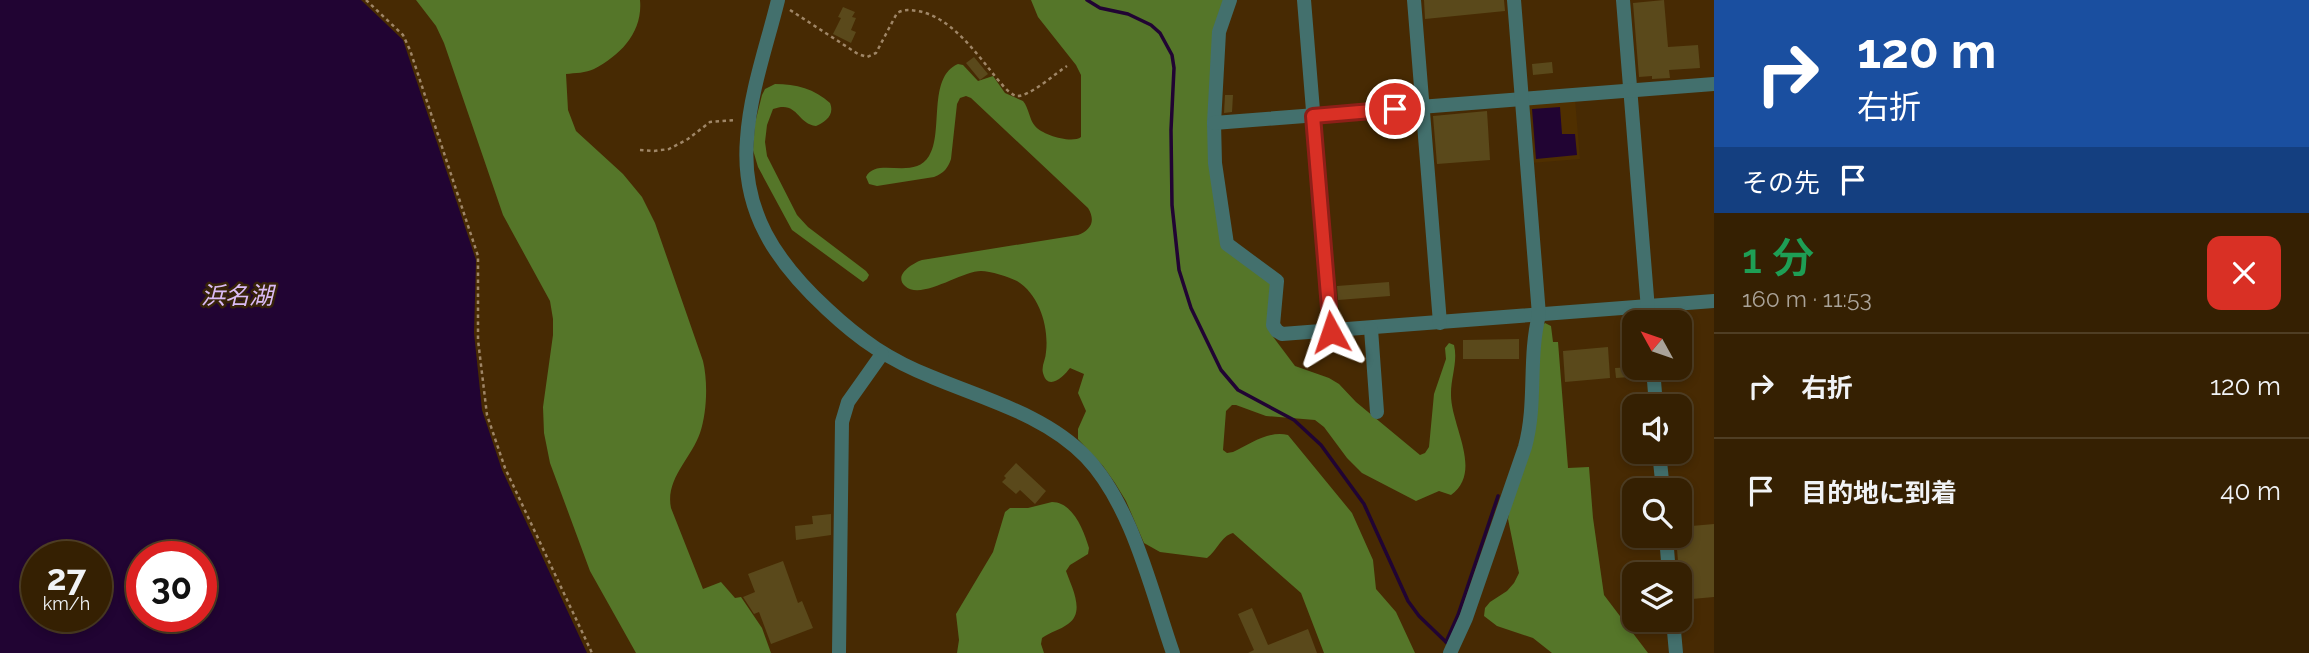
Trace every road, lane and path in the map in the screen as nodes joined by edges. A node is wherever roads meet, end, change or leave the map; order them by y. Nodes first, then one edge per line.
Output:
1 (366, 0) edge
2 (1230, 0) edge
3 (1304, 0) edge
4 (1414, 0) edge
5 (1514, 0) edge
6 (1623, 0) edge
7 (778, 3) edge
8 (1067, 66) dead end
9 (1714, 83) edge
10 (1630, 90) junction
11 (1521, 99) junction
12 (1423, 107) junction
13 (1313, 116) junction
14 (749, 121) junction
15 (1214, 124) junction
16 (640, 150) dead end
17 (1714, 301) edge
18 (1648, 306) junction
19 (1648, 310) edge
20 (1539, 315) junction
21 (1440, 323) junction
22 (1371, 329) junction
23 (1331, 332) junction
24 (882, 354) junction
25 (1377, 412) dead end
26 (1674, 632) edge
27 (592, 653) edge
28 (839, 653) edge
29 (1173, 653) edge
30 (1450, 653) edge
31 (1676, 653) edge

1 - 27 path
2 - 15 street
3 - 13 street
4 - 12 street
5 - 11 street
6 - 10 street
7 - 8 path
7 - 14 street
9 - 10 street
10 - 11 street
10 - 18 street
11 - 12 street
11 - 20 street
12 - 13 street
12 - 21 street
13 - 15 street
13 - 23 street
14 - 16 path
14 - 24 street
15 - 23 street
17 - 18 street
18 - 19 street
18 - 20 street
20 - 21 street
20 - 30 street
21 - 22 street
22 - 23 street
22 - 25 street
24 - 28 street
24 - 29 street
26 - 31 street

